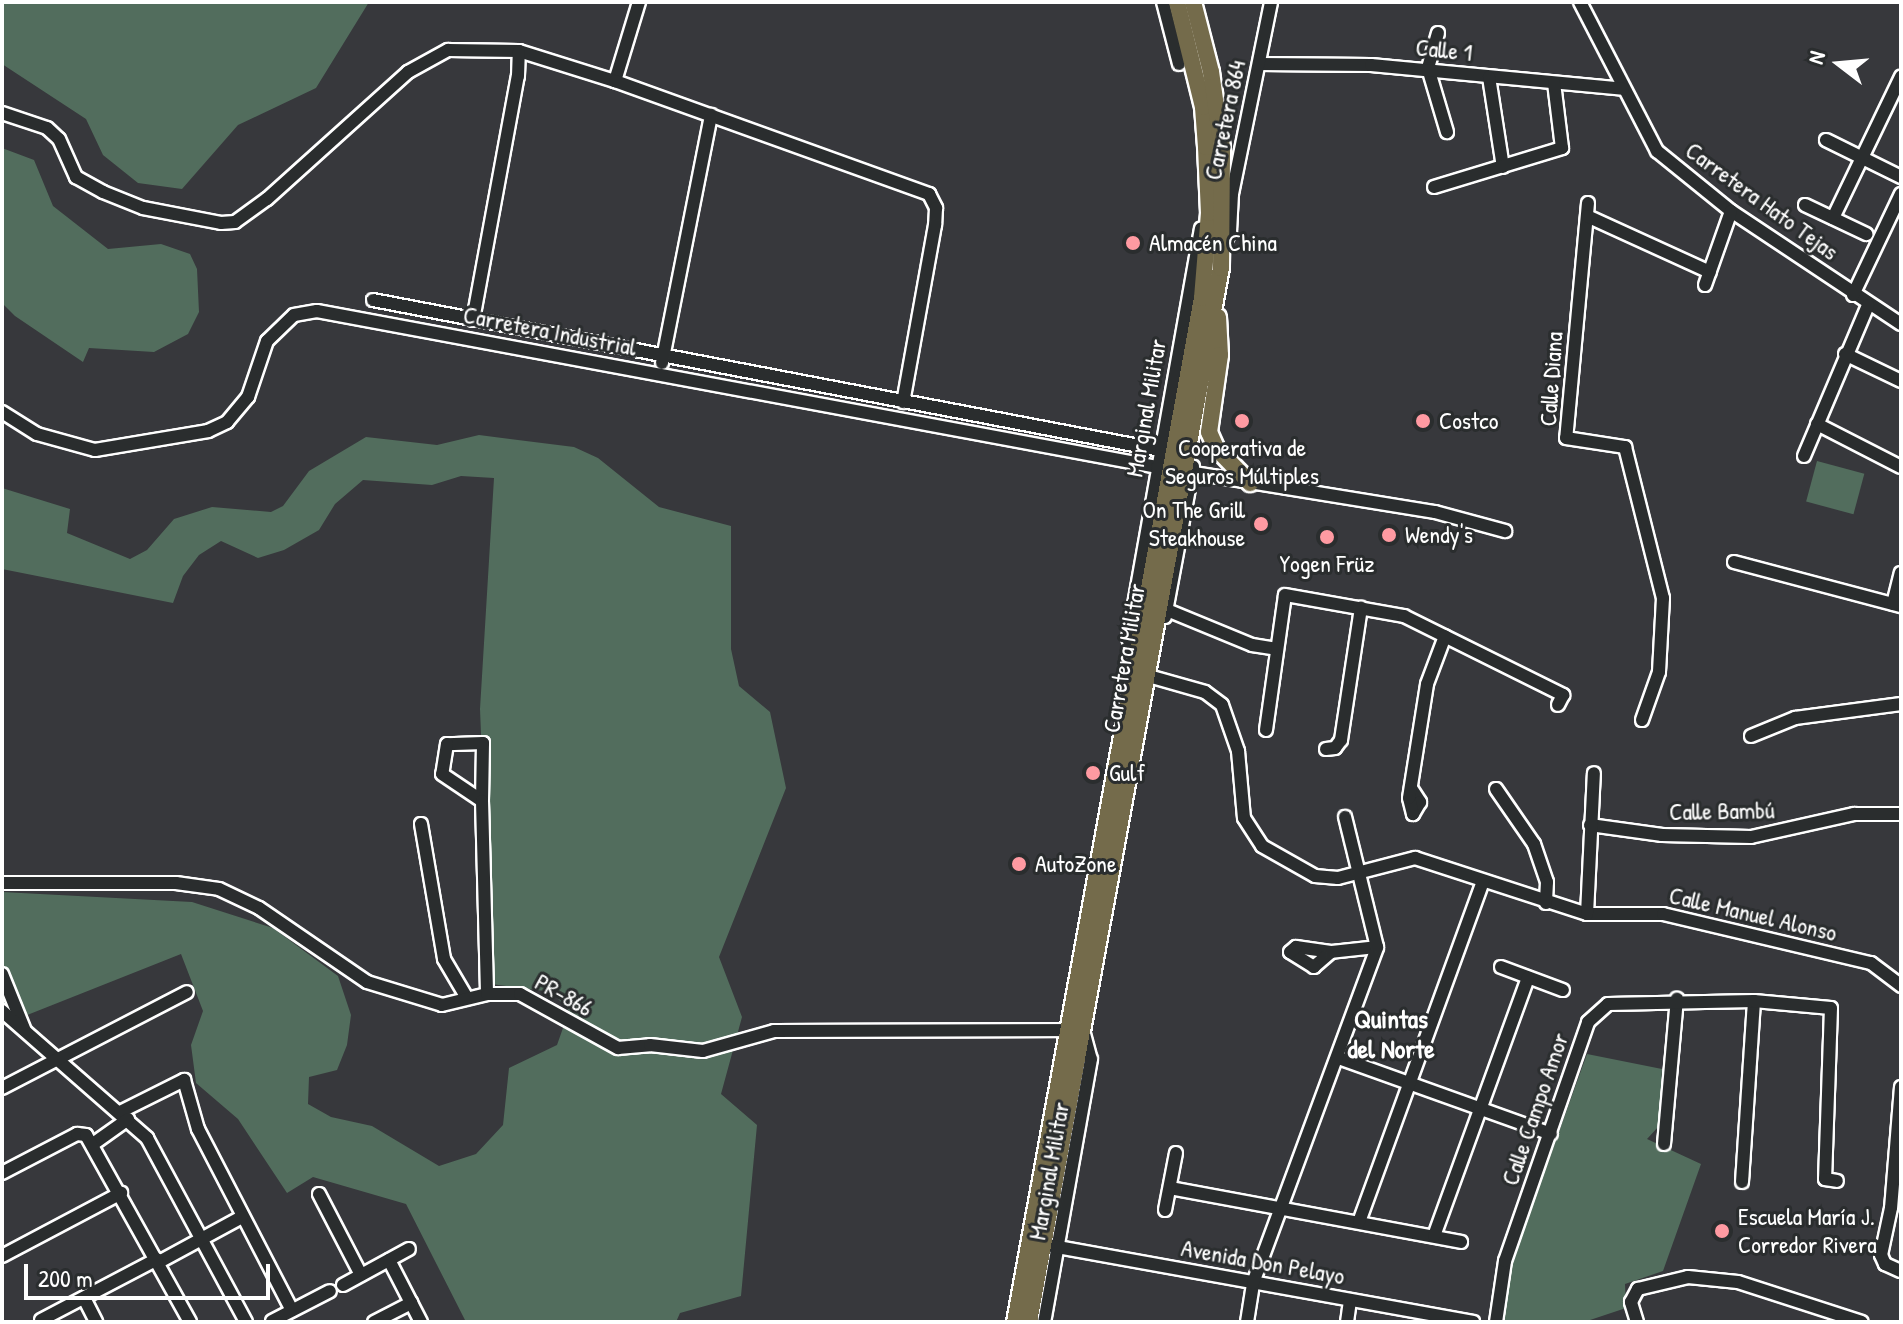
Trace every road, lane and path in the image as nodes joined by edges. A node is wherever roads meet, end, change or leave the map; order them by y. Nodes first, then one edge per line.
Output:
1 (639, 2) edge
2 (1163, 2) edge
3 (1177, 2) edge
4 (1193, 2) edge
5 (1271, 2) edge
6 (1580, 2) edge
7 (1167, 19) junction
8 (1184, 25) junction
9 (1438, 33) dead end
10 (519, 51) junction
11 (1179, 64) dead end
12 (1260, 64) junction
13 (1428, 71) junction
14 (1489, 77) junction
15 (1901, 77) edge
16 (615, 81) junction
17 (1554, 83) junction
18 (1623, 89) junction
19 (2, 113) edge
20 (711, 115) junction
21 (1447, 132) dead end
22 (1826, 140) dead end
23 (1243, 145) junction
24 (1214, 149) junction
25 (1862, 158) junction
26 (1503, 167) junction
27 (1901, 177) edge
28 (1209, 185) junction
29 (1434, 187) dead end
30 (1901, 194) edge
31 (1805, 205) dead end
32 (1731, 211) junction
33 (1833, 218) junction
34 (1866, 234) dead end
35 (1223, 246) junction
36 (1853, 295) junction
37 (373, 300) dead end
38 (1215, 302) junction
39 (1868, 305) junction
40 (473, 320) junction
41 (1901, 324) edge
42 (1845, 354) junction
43 (663, 356) junction
44 (659, 374) junction
45 (1901, 381) edge
46 (903, 402) junction
47 (2, 412) edge
48 (1817, 424) junction
49 (1160, 450) junction
50 (1804, 456) dead end
51 (1901, 467) edge
52 (1176, 470) junction
53 (1217, 477) junction
54 (1250, 483) junction
55 (1187, 508) junction
56 (1505, 531) dead end
57 (1734, 562) dead end
58 (1901, 573) edge
59 (1897, 605) edge
60 (1361, 607) junction
61 (1167, 610) junction
62 (1445, 636) junction
63 (1277, 649) junction
64 (1140, 670) junction
65 (1560, 700) dead end
66 (1901, 704) edge
67 (1642, 720) dead end
68 (1266, 730) dead end
69 (1751, 736) dead end
70 (1326, 749) dead end
71 (1594, 773) dead end
72 (1411, 788) dead end
73 (1496, 789) dead end
74 (482, 801) junction
75 (1901, 814) edge
76 (1345, 817) dead end
77 (421, 824) dead end
78 (1590, 825) junction
79 (1360, 872) junction
80 (1483, 881) junction
81 (2, 883) edge
82 (1546, 903) junction
83 (1587, 914) junction
84 (1377, 947) junction
85 (1331, 952) dead end
86 (1501, 967) dead end
87 (2, 974) edge
88 (1528, 978) junction
89 (1901, 986) edge
90 (1562, 991) dead end
91 (187, 992) dead end
92 (487, 994) junction
93 (2, 998) edge
94 (467, 998) junction
95 (1677, 999) junction
96 (1754, 1001) junction
97 (2, 1011) edge
98 (14, 1023) junction
99 (1076, 1029) junction
100 (25, 1031) junction
101 (1339, 1058) junction
102 (58, 1060) junction
103 (1409, 1083) junction
104 (1901, 1087) edge
105 (2, 1088) edge
106 (1480, 1109) junction
107 (124, 1115) junction
108 (1551, 1134) junction
109 (93, 1144) junction
110 (1664, 1144) dead end
111 (1176, 1153) dead end
112 (2, 1173) edge
113 (1837, 1181) dead end
114 (1742, 1182) dead end
115 (1170, 1188) junction
116 (121, 1193) junction
117 (319, 1194) dead end
118 (1283, 1208) junction
119 (1165, 1210) dead end
120 (242, 1217) junction
121 (1359, 1222) junction
122 (1434, 1236) junction
123 (202, 1239) junction
124 (1461, 1242) dead end
125 (1044, 1245) junction
126 (409, 1249) dead end
127 (2, 1256) edge
128 (389, 1260) junction
129 (158, 1261) junction
130 (1901, 1271) edge
131 (361, 1275) junction
132 (1253, 1283) junction
133 (343, 1285) dead end
134 (330, 1291) dead end
135 (84, 1298) junction
136 (1350, 1300) junction
137 (411, 1303) junction
138 (292, 1310) junction
139 (1423, 1318) edge
140 (41, 1320) edge
141 (272, 1321) edge
142 (96, 1322) edge
143 (190, 1322) edge
144 (246, 1322) edge
145 (374, 1322) edge
146 (421, 1322) edge
147 (1015, 1322) edge
148 (1029, 1322) edge
149 (1044, 1322) edge
150 (1247, 1322) edge
151 (1347, 1322) edge
152 (1473, 1322) edge
153 (1496, 1322) edge
154 (1637, 1322) edge
155 (1862, 1322) edge

1 - 16 street
2 - 7 street
3 - 8 main road, Carretera Militar
4 - 24 main road, Carretera Militar
5 - 12 street, Carretera 864
6 - 18 street, Carretera Hato Tejas
7 - 8 street
7 - 11 street
8 - 24 main road, Carretera Militar
9 - 13 street
10 - 16 street
10 - 19 street
10 - 40 street
12 - 13 street, Calle 1
12 - 23 street, Carretera 864
13 - 14 street, Calle 1
13 - 21 street
14 - 17 street, Calle 1
14 - 26 street
15 - 25 street
16 - 20 street
17 - 18 street, Calle 1
17 - 26 street
18 - 32 street, Carretera Hato Tejas
20 - 43 street
20 - 46 street
22 - 25 street
23 - 24 street
23 - 35 street, Carretera 864
24 - 28 main road, Carretera Militar
24 - 35 main road, Carretera Militar
25 - 27 street
25 - 33 street
26 - 29 street
28 - 49 street, Marginal Militar
28 - 52 main road, Carretera Militar
30 - 36 street
31 - 33 street
32 - 36 street, Carretera Hato Tejas
32 - 67 street, Calle Diana
33 - 34 street
35 - 38 main road, Carretera Militar
36 - 39 street, Carretera Hato Tejas
37 - 40 street
38 - 52 main road, Carretera Militar
38 - 54 main road
39 - 41 street, Carretera Hato Tejas
39 - 42 street
40 - 43 street
42 - 45 street
42 - 48 street
43 - 44 street
43 - 46 street
44 - 47 street, Carretera Industrial
44 - 52 street, Carretera Industrial
46 - 49 street
48 - 50 street
48 - 51 street
49 - 52 street, Marginal Militar
52 - 53 street, Carretera Industrial
52 - 55 street, Marginal Militar
52 - 64 main road, Carretera Militar
52 - 64 street, Marginal Militar
53 - 54 street, Carretera Industrial
53 - 55 street
54 - 56 street, Carretera Industrial
55 - 61 street, Marginal Militar
57 - 59 street
58 - 59 street
60 - 62 street
60 - 63 street
60 - 70 street
61 - 63 street
61 - 64 street, Marginal Militar
62 - 65 street
62 - 72 street
63 - 68 street
64 - 79 street, Calle Manuel Alonso
64 - 99 main road, Carretera Militar
66 - 69 street
71 - 78 street
73 - 82 street
74 - 74 street
74 - 92 street
75 - 78 street, Calle Bambú
76 - 79 street
77 - 94 street
78 - 83 street
79 - 80 street, Calle Manuel Alonso
79 - 84 street
80 - 82 street, Calle Manuel Alonso
80 - 103 street
81 - 94 street, PR-866 / PR-866
82 - 83 street, Calle Manuel Alonso
83 - 89 street, Calle Manuel Alonso
84 - 85 street
84 - 101 street
86 - 88 street
87 - 100 street
88 - 90 street
88 - 106 street
91 - 102 street
92 - 94 street, PR-866 / PR-866
92 - 99 street, PR-866 / PR-866
93 - 98 street
95 - 96 street, Calle Campo Amor
95 - 108 street, Calle Campo Amor
95 - 110 street
96 - 113 street, Calle Campo Amor
96 - 114 street
97 - 98 street
98 - 100 street
99 - 125 main road, Carretera Militar
99 - 125 street, Marginal Militar
100 - 102 street
101 - 103 street
101 - 118 street
102 - 105 street
102 - 107 street
103 - 106 street
103 - 121 street
104 - 130 street
106 - 108 street
106 - 122 street
107 - 109 street
107 - 120 street
107 - 123 street
108 - 153 street, Calle Campo Amor
109 - 112 street
109 - 116 street
111 - 115 street
115 - 118 street
115 - 119 street
116 - 127 street
116 - 129 street
117 - 131 street
118 - 121 street
118 - 132 street
120 - 123 street
120 - 138 street
121 - 122 street
122 - 124 street
123 - 129 street
123 - 144 street
125 - 132 street, Avenida Don Pelayo
125 - 147 main road, Carretera Militar
125 - 148 main road, Carretera Militar
125 - 149 street, Marginal Militar
126 - 128 street
128 - 131 street
128 - 137 street
129 - 135 street
129 - 143 street
131 - 133 street
132 - 136 street, Avenida Don Pelayo
132 - 150 street
134 - 138 street
135 - 140 street
135 - 142 street
136 - 139 street, Avenida Don Pelayo
136 - 151 street
137 - 145 street
137 - 146 street
138 - 141 street
139 - 152 street, Avenida Don Pelayo
154 - 155 street

